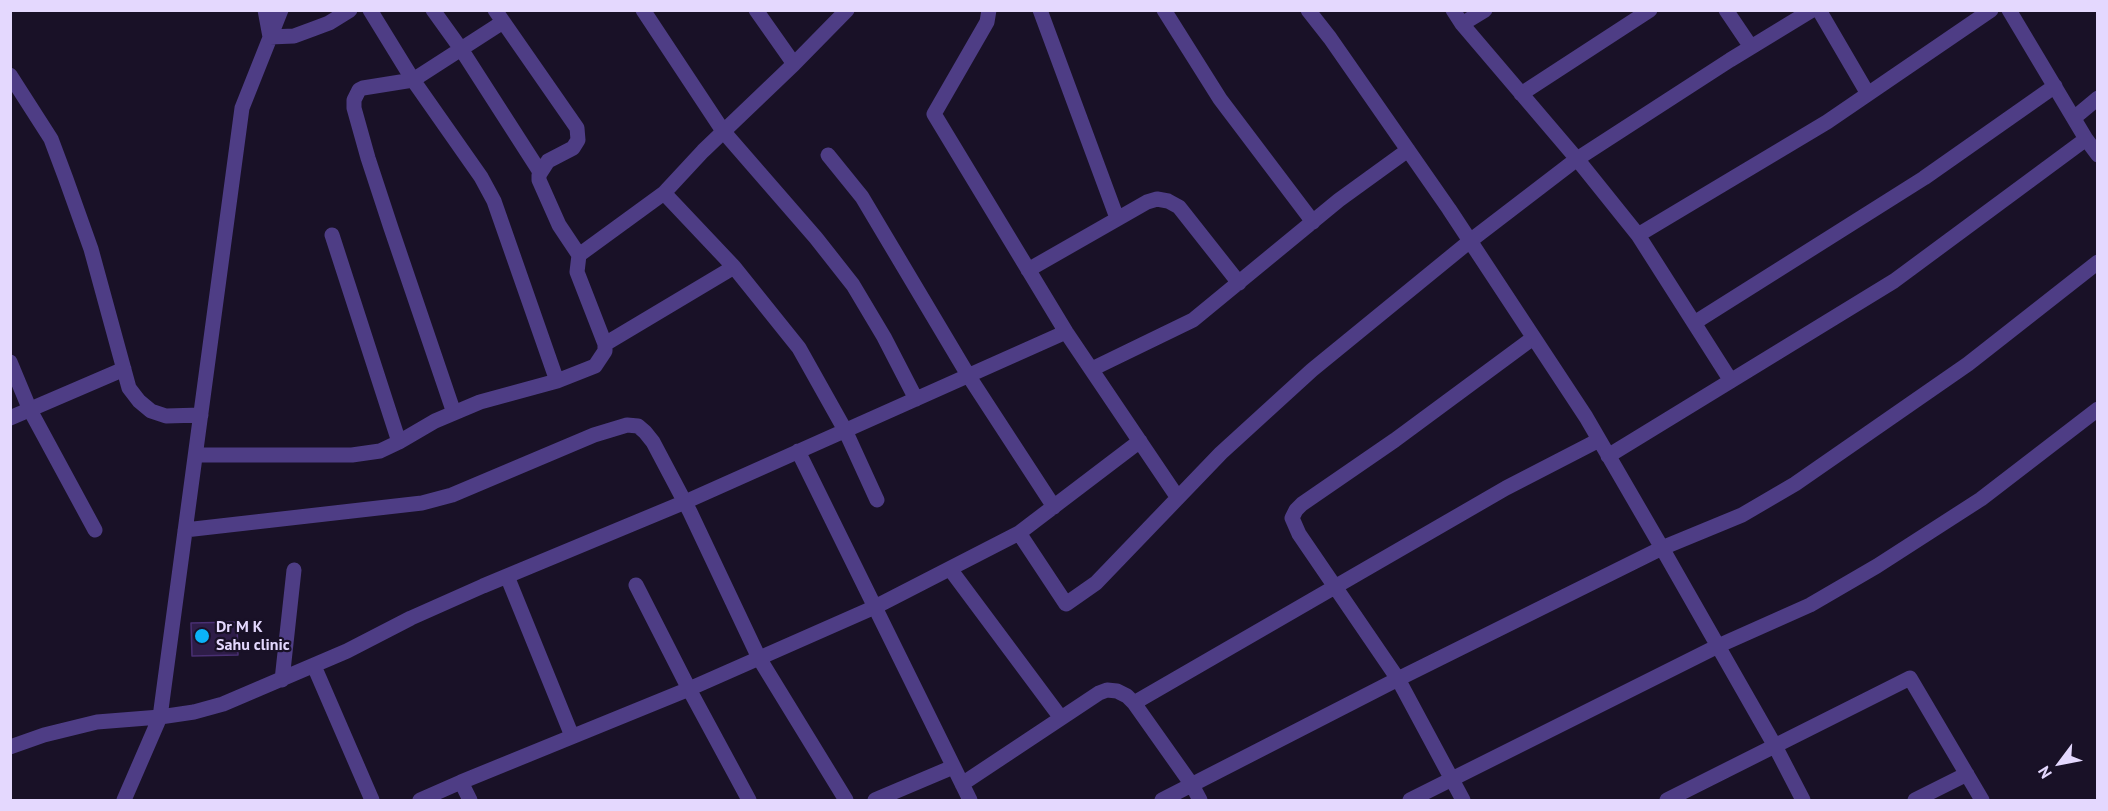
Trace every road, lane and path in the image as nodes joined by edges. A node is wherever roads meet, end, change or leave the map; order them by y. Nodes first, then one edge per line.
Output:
1 (265, 10) edge
2 (281, 10) edge
3 (350, 10) edge
4 (370, 10) edge
5 (433, 10) edge
6 (643, 10) edge
7 (756, 10) edge
8 (847, 10) edge
9 (989, 10) edge
10 (1040, 10) edge
11 (1164, 10) edge
12 (1308, 10) edge
13 (1454, 10) edge
14 (1485, 10) edge
15 (1650, 10) edge
16 (1726, 10) edge
17 (1812, 10) edge
18 (1819, 10) edge
19 (1990, 10) edge
20 (2009, 10) edge
21 (499, 16) edge
22 (1462, 24) junction
23 (270, 37) junction
24 (1751, 47) junction
25 (460, 49) junction
26 (794, 64) junction
27 (10, 75) edge
28 (413, 80) junction
29 (2055, 86) junction
30 (1521, 94) junction
31 (1868, 94) junction
32 (2097, 98) edge
33 (2074, 118) junction
34 (723, 132) junction
35 (2086, 140) junction
36 (1408, 150) junction
37 (2097, 155) edge
38 (828, 156) dead end
39 (1577, 159) junction
40 (540, 171) junction
41 (664, 193) junction
42 (1117, 218) junction
43 (1313, 222) junction
44 (332, 235) dead end
45 (1638, 235) junction
46 (1470, 241) junction
47 (579, 255) junction
48 (2097, 262) edge
49 (734, 267) junction
50 (1028, 270) junction
51 (1239, 283) junction
52 (1694, 323) junction
53 (1066, 332) junction
54 (1533, 338) junction
55 (605, 344) junction
56 (10, 362) edge
57 (124, 369) junction
58 (1092, 369) junction
59 (968, 375) junction
60 (557, 381) junction
61 (1731, 381) junction
62 (916, 399) junction
63 (2097, 409) edge
64 (30, 410) junction
65 (454, 413) junction
66 (201, 415) junction
67 (10, 418) edge
68 (845, 430) junction
69 (1599, 440) junction
70 (1140, 441) junction
71 (399, 442) junction
72 (798, 451) junction
73 (195, 455) junction
74 (1608, 456) junction
75 (1178, 498) junction
76 (877, 500) dead end
77 (685, 502) junction
78 (1054, 507) junction
79 (95, 530) dead end
80 (185, 530) junction
81 (1019, 534) junction
82 (1662, 548) junction
83 (950, 569) junction
84 (294, 570) dead end
85 (507, 576) junction
86 (636, 585) dead end
87 (1335, 588) junction
88 (875, 607) junction
89 (1718, 646) junction
90 (759, 658) junction
91 (314, 666) junction
92 (1398, 679) junction
93 (282, 680) junction
94 (689, 689) junction
95 (1134, 703) junction
96 (160, 717) junction
97 (1062, 718) junction
98 (572, 736) junction
99 (1775, 746) junction
100 (10, 747) edge
101 (954, 767) junction
102 (1967, 774) junction
103 (1452, 778) junction
104 (461, 782) junction
105 (962, 784) junction
106 (1192, 784) junction
107 (124, 801) edge
108 (372, 801) edge
109 (420, 801) edge
110 (470, 801) edge
111 (749, 801) edge
112 (846, 801) edge
113 (875, 801) edge
114 (970, 801) edge
115 (1162, 801) edge
116 (1200, 801) edge
117 (1410, 801) edge
118 (1463, 801) edge
119 (1667, 801) edge
120 (1803, 801) edge
121 (1915, 801) edge
122 (1982, 801) edge

1 - 23 street
2 - 23 street
3 - 23 street
4 - 28 street
5 - 25 street
6 - 34 street
7 - 26 street
8 - 26 street
9 - 50 street
10 - 42 street
11 - 43 street
12 - 36 street
13 - 22 street
14 - 22 street
15 - 30 street
16 - 24 street
17 - 24 street
18 - 31 street
19 - 31 street
20 - 29 street
21 - 25 street
21 - 40 street
22 - 30 street
23 - 66 street
24 - 39 street
25 - 28 street
25 - 40 street
26 - 34 street
27 - 57 street
28 - 60 street
28 - 65 street
29 - 33 street
29 - 52 street
30 - 39 street
31 - 45 street
32 - 33 street
33 - 35 street
34 - 41 street
34 - 62 street
35 - 37 street
35 - 61 street
36 - 43 street
36 - 46 street
38 - 59 street
39 - 45 street
39 - 46 street
40 - 47 street
41 - 47 street
41 - 49 street
42 - 50 street
42 - 51 street
43 - 51 street
44 - 71 street
45 - 52 street
46 - 54 street
46 - 75 street
47 - 55 street
48 - 82 street
49 - 55 street
49 - 68 street
50 - 53 street
51 - 58 street
52 - 61 street
53 - 58 street
53 - 59 street
54 - 69 street
54 - 87 street
55 - 60 street
56 - 64 street
57 - 64 street
57 - 66 street
58 - 70 street
59 - 62 street
59 - 78 street
60 - 65 street
61 - 74 street
62 - 68 street
63 - 89 street
64 - 67 street
64 - 79 street
65 - 71 street
66 - 73 street
68 - 72 street
68 - 76 street
69 - 74 street
69 - 87 street
70 - 75 street
70 - 78 street
71 - 73 street
72 - 77 street
72 - 88 street
73 - 80 street
74 - 82 street
75 - 81 street
77 - 80 street
77 - 85 street
77 - 90 street
78 - 81 street
80 - 96 street
81 - 83 street
82 - 89 street
82 - 92 street
83 - 88 street
83 - 97 street
84 - 93 street
85 - 91 street
85 - 98 street
86 - 94 street
87 - 92 street
87 - 95 street
88 - 90 street
88 - 101 street
89 - 99 street
89 - 103 street
90 - 94 street
90 - 112 street
91 - 93 street
91 - 108 street
92 - 103 street
92 - 106 street
93 - 96 street
94 - 98 street
94 - 111 street
95 - 97 street
95 - 106 street
96 - 100 street
96 - 107 street
97 - 105 street
98 - 104 street
99 - 102 street
99 - 119 street
99 - 120 street
101 - 105 street
101 - 113 street
102 - 121 street
102 - 122 street
103 - 117 street
103 - 118 street
104 - 109 street
104 - 110 street
105 - 114 street
106 - 115 street
106 - 116 street

